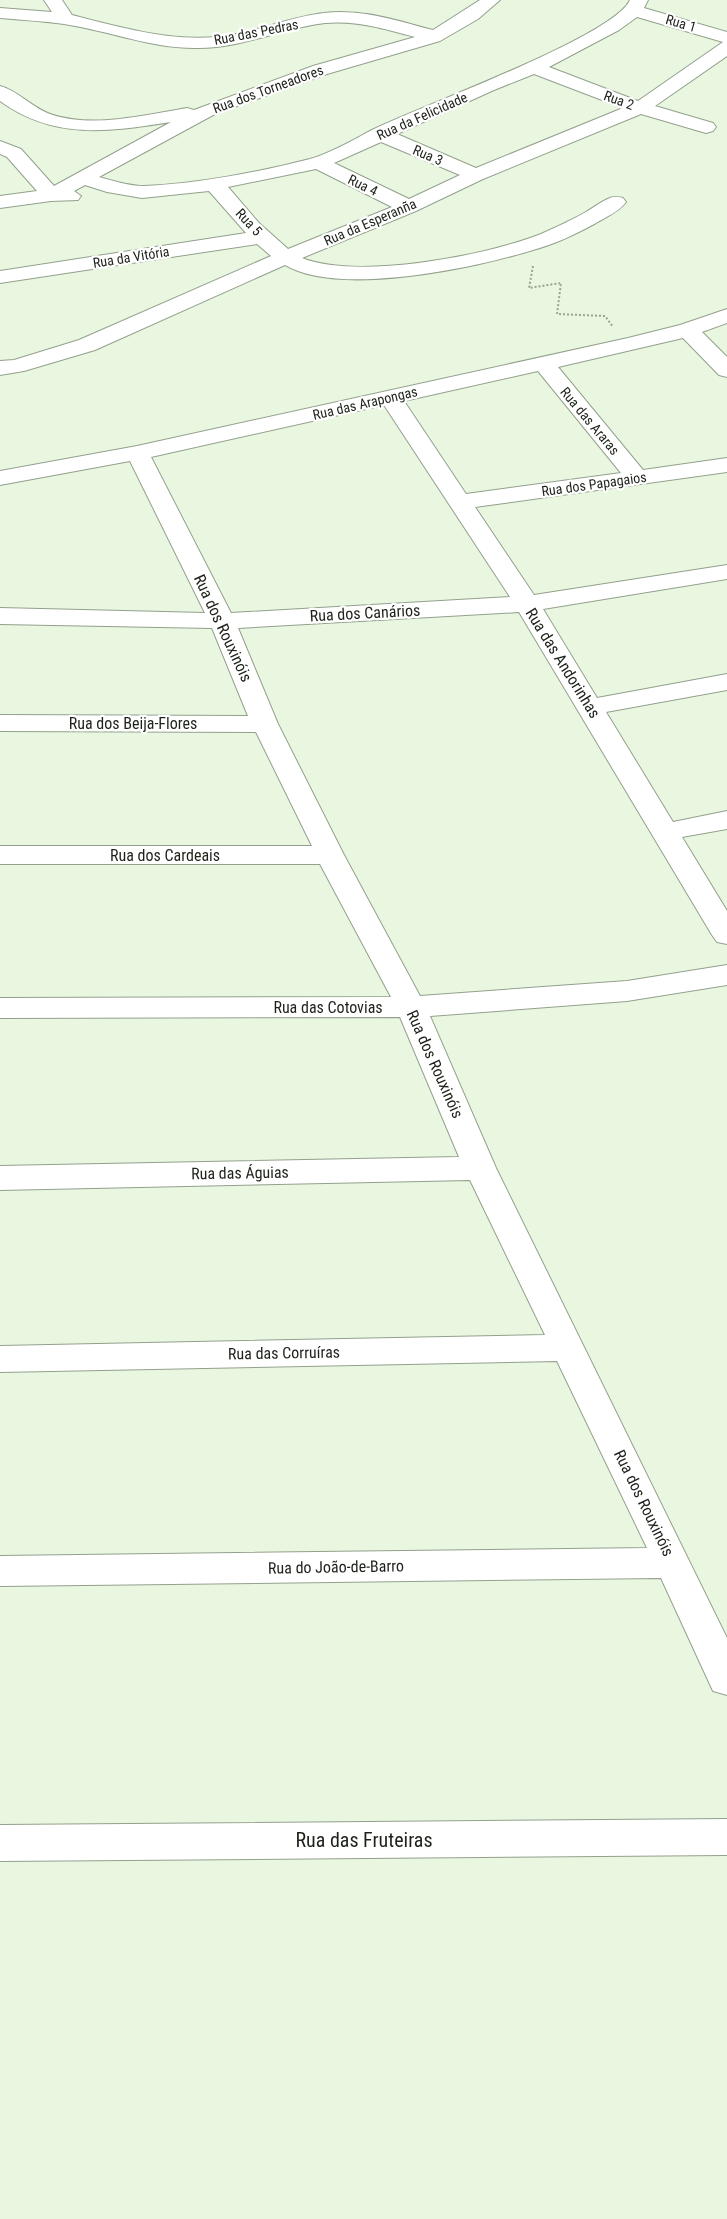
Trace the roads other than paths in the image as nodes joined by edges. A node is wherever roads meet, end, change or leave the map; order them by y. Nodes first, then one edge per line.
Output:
1 (52, 0) edge
2 (491, 0) edge
3 (636, 6) edge
4 (0, 13) edge
5 (65, 20) junction
6 (434, 36) junction
7 (727, 38) edge
8 (727, 47) edge
9 (534, 68) junction
10 (0, 92) edge
11 (640, 108) junction
12 (208, 110) junction
13 (706, 127) dead end
14 (379, 134) junction
15 (0, 147) edge
16 (318, 163) junction
17 (101, 167) junction
18 (141, 173) junction
19 (476, 176) junction
20 (81, 177) junction
21 (214, 184) junction
22 (51, 195) junction
23 (0, 202) edge
24 (616, 202) dead end
25 (408, 207) junction
26 (263, 237) junction
27 (286, 257) junction
28 (0, 276) edge
29 (727, 315) edge
30 (688, 330) junction
31 (543, 363) junction
32 (0, 368) edge
33 (727, 370) edge
34 (390, 397) junction
35 (137, 453) junction
36 (727, 465) edge
37 (0, 478) edge
38 (638, 478) junction
39 (461, 502) junction
40 (727, 572) edge
41 (527, 604) junction
42 (0, 616) edge
43 (222, 621) junction
44 (727, 682) edge
45 (590, 707) junction
46 (0, 723) edge
47 (265, 724) junction
48 (727, 820) edge
49 (666, 832) junction
50 (0, 855) edge
51 (330, 855) junction
52 (727, 935) edge
53 (727, 975) edge
54 (411, 1007) junction
55 (0, 1008) edge
56 (480, 1168) junction
57 (0, 1178) edge
58 (569, 1348) junction
59 (0, 1359) edge
60 (673, 1563) junction
61 (0, 1571) edge
62 (727, 1679) edge
63 (727, 1838) edge
64 (0, 1843) edge

1 - 5 street
2 - 6 street, Rua dos Torneadores
3 - 7 street, Rua 1
3 - 9 street, Rua da Felicidade
4 - 5 street, Rua das Pedras
5 - 6 street, Rua das Pedras
6 - 12 street, Rua dos Torneadores
8 - 11 street, Rua da Esperanña
9 - 11 street, Rua 2
9 - 14 street, Rua da Felicidade
10 - 12 street
11 - 13 street, Rua 2
11 - 19 street, Rua da Esperanña
12 - 18 street, Rua dos Torneadores
14 - 16 street, Rua da Felicidade
14 - 19 street, Rua 3
15 - 22 street
16 - 21 street, Rua da Felicidade
16 - 25 street, Rua 4
17 - 18 street, Rua dos Torneadores
17 - 18 street, Rua da Felicidade
17 - 20 street, Rua dos Torneadores
18 - 20 street, Rua da Felicidade
18 - 21 street, Rua da Felicidade
18 - 22 street, Rua da Felicidade
19 - 25 street, Rua da Esperanña
20 - 22 street, Rua dos Torneadores
21 - 26 street, Rua 5
22 - 23 street
24 - 27 street
25 - 27 street, Rua da Esperanña
26 - 27 street, Rua 5
26 - 28 street, Rua da Vitória
27 - 32 street, Rua da Esperanña
29 - 30 street, Rua das Arapongas
30 - 31 street, Rua das Arapongas
30 - 33 street
31 - 34 street, Rua das Arapongas
31 - 38 street, Rua das Araras
34 - 35 street, Rua das Arapongas
34 - 39 street, Rua das Andorinhas
35 - 37 street, Rua das Arapongas
35 - 43 street, Rua dos Rouxinóis
36 - 38 street, Rua dos Papagaios
38 - 39 street, Rua dos Papagaios
39 - 41 street, Rua das Andorinhas
40 - 41 street, Rua dos Canários
41 - 43 street, Rua dos Canários
41 - 45 street, Rua das Andorinhas
42 - 43 street, Rua dos Canários
43 - 47 street, Rua dos Rouxinóis
44 - 45 street
45 - 49 street, Rua das Andorinhas
46 - 47 street, Rua dos Beija-Flores
47 - 51 street, Rua dos Rouxinóis
48 - 49 street
49 - 52 street, Rua das Andorinhas
50 - 51 street, Rua dos Cardeais
51 - 54 street, Rua dos Rouxinóis
53 - 54 street, Rua das Cotovias
54 - 55 street, Rua das Cotovias
54 - 56 street, Rua dos Rouxinóis
56 - 57 street, Rua das Águias
56 - 58 street, Rua dos Rouxinóis
58 - 59 street, Rua das Corruíras
58 - 60 street, Rua dos Rouxinóis
60 - 61 street, Rua do João-de-Barro
60 - 62 street, Rua dos Rouxinóis
63 - 64 street, Rua das Fruteiras

